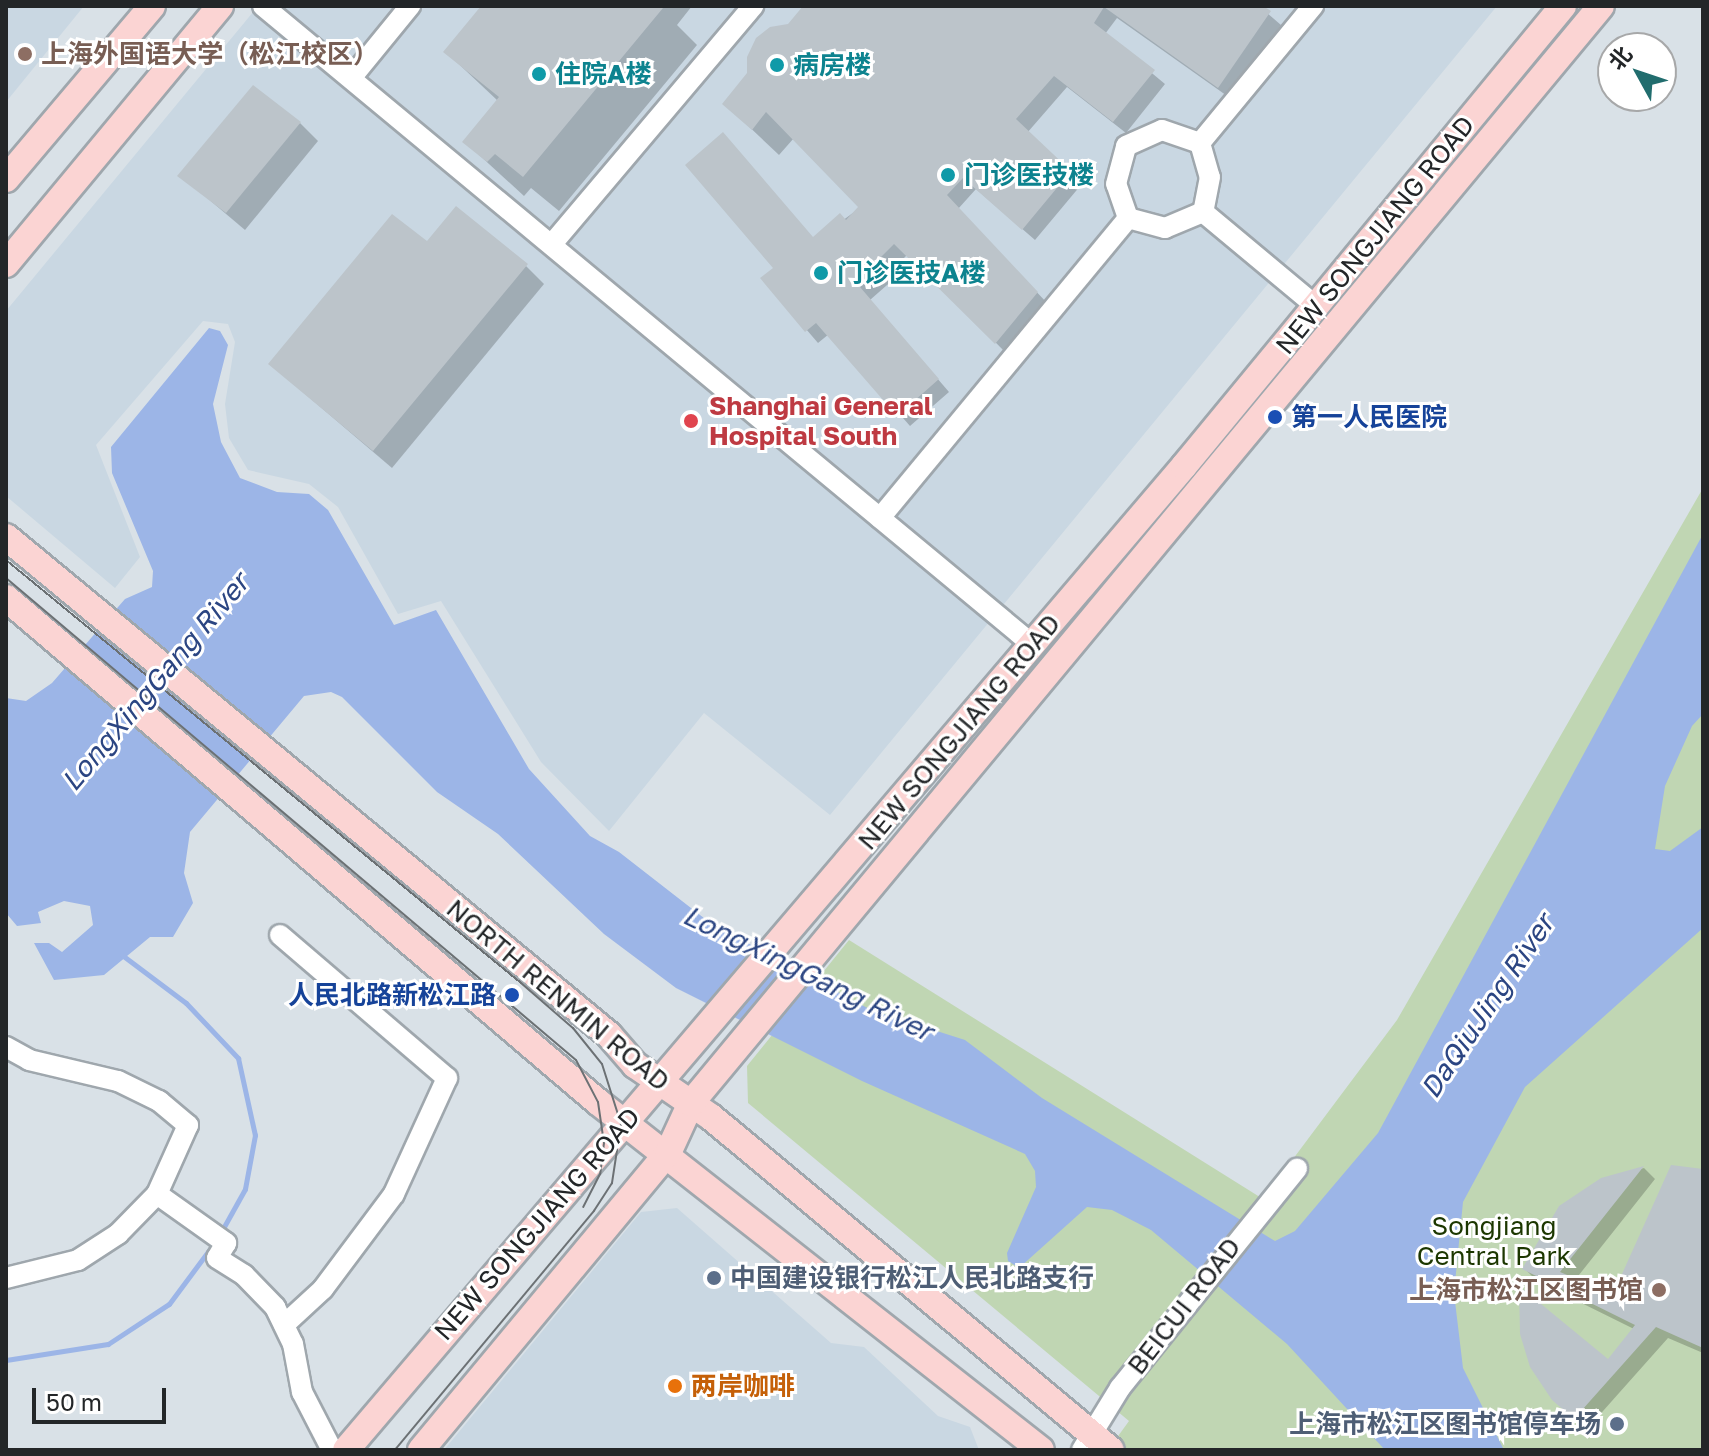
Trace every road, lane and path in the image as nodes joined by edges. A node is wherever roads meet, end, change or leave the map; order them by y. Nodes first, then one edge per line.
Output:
1 (152, 6) edge
2 (220, 6) edge
3 (263, 6) edge
4 (410, 6) edge
5 (753, 6) edge
6 (1313, 6) edge
7 (1563, 6) edge
8 (1601, 6) edge
9 (352, 77) junction
10 (1200, 143) junction
11 (6, 179) edge
12 (1203, 212) junction
13 (1128, 218) junction
14 (552, 244) junction
15 (6, 264) edge
16 (1316, 306) junction
17 (880, 518) junction
18 (6, 537) edge
19 (6, 598) edge
20 (1033, 645) junction
21 (280, 935) dead end
22 (6, 1047) edge
23 (660, 1082) junction
24 (691, 1103) junction
25 (624, 1120) junction
26 (668, 1153) junction
27 (1297, 1169) dead end
28 (157, 1194) junction
29 (6, 1278) edge
30 (284, 1325) junction
31 (1095, 1445) edge
32 (332, 1450) edge
33 (346, 1450) edge
34 (421, 1450) edge
35 (1041, 1450) edge

1 - 11 main road
2 - 15 main road
3 - 9 street
4 - 9 street
5 - 14 street
6 - 10 street
7 - 16 main road, NEW SONGJIANG ROAD
8 - 24 main road, NEW SONGJIANG ROAD
9 - 14 street
10 - 12 street
10 - 13 street
12 - 13 street
12 - 16 street
13 - 17 street
14 - 17 street
16 - 20 main road, NEW SONGJIANG ROAD
17 - 20 street
18 - 23 main road, NORTH RENMIN ROAD
19 - 25 main road, NORTH RENMIN ROAD
20 - 23 main road, NEW SONGJIANG ROAD
21 - 30 street
22 - 28 street
23 - 24 main road, NORTH RENMIN ROAD
23 - 25 main road, NEW SONGJIANG ROAD
24 - 26 main road, NEW SONGJIANG ROAD
24 - 31 main road, NORTH RENMIN ROAD
25 - 26 main road, NORTH RENMIN ROAD
25 - 33 main road, NEW SONGJIANG ROAD
26 - 34 main road, NEW SONGJIANG ROAD
26 - 35 main road, NORTH RENMIN ROAD
27 - 31 street, BEICUI ROAD
28 - 29 street
28 - 30 street
30 - 32 street

